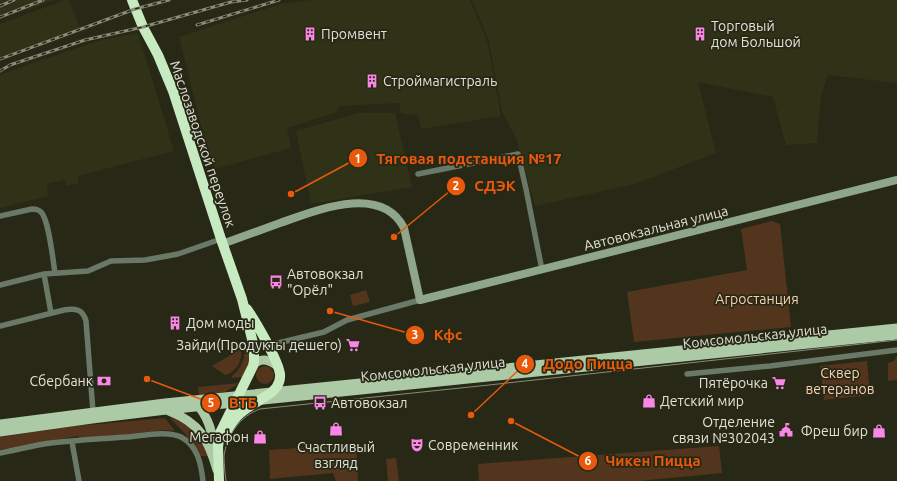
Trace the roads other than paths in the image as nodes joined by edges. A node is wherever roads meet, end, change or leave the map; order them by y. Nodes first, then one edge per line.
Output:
1 (132, 0) edge
2 (418, 174) dead end
3 (897, 180) edge
4 (0, 216) edge
5 (221, 242) junction
6 (542, 270) junction
7 (55, 273) junction
8 (44, 274) junction
9 (0, 284) edge
10 (242, 299) junction
11 (420, 300) junction
12 (51, 313) junction
13 (0, 326) edge
14 (897, 328) edge
15 (897, 335) edge
16 (267, 345) junction
17 (254, 347) junction
18 (897, 350) edge
19 (279, 370) junction
20 (251, 371) junction
21 (687, 374) dead end
22 (300, 389) junction
23 (272, 392) junction
24 (255, 397) junction
25 (191, 400) junction
26 (236, 400) junction
27 (199, 407) junction
28 (166, 410) junction
29 (92, 412) junction
30 (0, 424) edge
31 (0, 432) edge
32 (72, 442) junction
33 (0, 453) edge
34 (218, 477) edge
35 (79, 481) edge
36 (203, 481) edge

1 - 5 highway, Маслозаводской переулок
2 - 6 street
3 - 6 street, Автовокзальная улица
4 - 7 street
5 - 7 street
5 - 10 highway, Маслозаводской переулок
5 - 11 street
6 - 11 street, Автовокзальная улица
7 - 8 street
8 - 9 street
8 - 12 street
10 - 16 highway, Маслозаводской переулок
10 - 17 highway, Маслозаводской переулок
11 - 16 street, Автовокзальная улица
12 - 13 street
12 - 29 street
14 - 22 main road, Комсомольская улица
15 - 24 main road, Комсомольская улица
16 - 17 street, Автовокзальная улица
16 - 19 highway, Маслозаводской переулок
17 - 20 highway, Маслозаводской переулок
18 - 21 street
19 - 20 main road
19 - 22 main road
19 - 23 highway
20 - 24 main road
20 - 26 highway
22 - 23 main road, Комсомольская улица
23 - 24 highway, Комсомольская улица
24 - 26 main road, Комсомольская улица
24 - 34 highway
25 - 26 main road, Комсомольская улица
25 - 27 main road
25 - 29 main road, Комсомольская улица
26 - 27 main road, Комсомольская улица
26 - 34 highway
27 - 28 main road, Комсомольская улица
27 - 34 main road
28 - 31 main road, Комсомольская улица
28 - 34 main road
29 - 30 main road, Комсомольская улица
32 - 33 street
32 - 35 street
32 - 36 street

